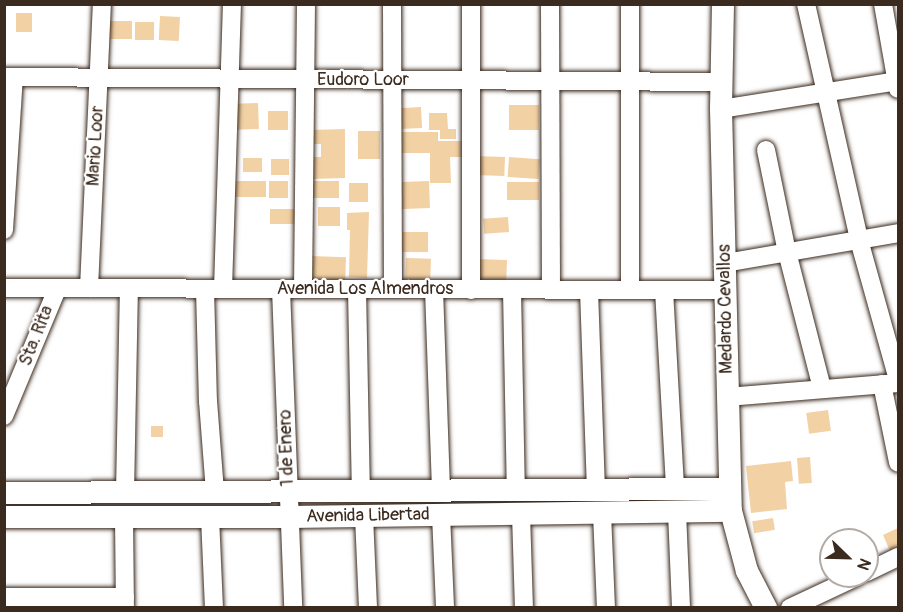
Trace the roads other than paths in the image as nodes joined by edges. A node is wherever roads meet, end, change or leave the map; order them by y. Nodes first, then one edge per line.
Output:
1 (102, 4) edge
2 (232, 4) edge
3 (306, 4) edge
4 (392, 4) edge
5 (471, 4) edge
6 (550, 4) edge
7 (630, 4) edge
8 (723, 4) edge
9 (806, 4) edge
10 (883, 4) edge
11 (9, 77) edge
12 (99, 78) junction
13 (231, 79) junction
14 (306, 79) junction
15 (392, 80) junction
16 (470, 81) junction
17 (550, 81) junction
18 (630, 82) junction
19 (722, 82) junction
20 (898, 85) edge
21 (825, 93) junction
22 (721, 109) junction
23 (766, 150) dead end
24 (4, 230) edge
25 (898, 233) edge
26 (860, 240) junction
27 (787, 252) junction
28 (725, 263) junction
29 (4, 288) edge
30 (89, 288) junction
31 (129, 288) junction
32 (57, 289) junction
33 (214, 289) junction
34 (281, 289) junction
35 (303, 289) junction
36 (357, 289) junction
37 (393, 289) junction
38 (434, 290) junction
39 (471, 290) junction
40 (512, 290) junction
41 (551, 290) junction
42 (589, 290) junction
43 (630, 290) junction
44 (664, 290) junction
45 (725, 290) junction
46 (893, 382) edge
47 (822, 388) junction
48 (727, 397) junction
49 (4, 416) edge
50 (898, 462) edge
51 (596, 490) junction
52 (441, 491) junction
53 (516, 491) junction
54 (289, 492) junction
55 (361, 492) junction
56 (4, 493) edge
57 (125, 493) junction
58 (215, 493) junction
59 (676, 500) junction
60 (730, 500) junction
61 (602, 513) junction
62 (520, 514) junction
63 (441, 515) junction
64 (364, 516) junction
65 (4, 517) edge
66 (124, 517) junction
67 (210, 517) junction
68 (290, 517) junction
69 (898, 557) edge
70 (879, 566) edge
71 (832, 588) edge
72 (4, 597) edge
73 (125, 602) edge
74 (214, 608) edge
75 (293, 608) edge
76 (368, 608) edge
77 (446, 608) edge
78 (524, 608) edge
79 (606, 608) edge
80 (681, 608) edge
81 (766, 608) edge
82 (790, 608) edge

1 - 12 street, Mario Loor
2 - 13 street
3 - 14 street
4 - 15 street
5 - 16 street
6 - 17 street
7 - 18 street
8 - 19 street, Medardo Cevallos
9 - 21 street
10 - 20 street
11 - 12 street, Eudoro Loor
11 - 24 street
12 - 13 street, Eudoro Loor
12 - 30 street, Mario Loor
13 - 14 street, Eudoro Loor
13 - 33 street
14 - 15 street, Eudoro Loor
14 - 35 street
15 - 16 street, Eudoro Loor
15 - 37 street
16 - 17 street, Eudoro Loor
16 - 39 street
17 - 18 street, Eudoro Loor
17 - 41 street
18 - 19 street, Eudoro Loor
18 - 43 street
19 - 22 street, Medardo Cevallos
20 - 21 street
21 - 22 street
21 - 26 street
22 - 28 street, Medardo Cevallos
23 - 27 street
25 - 26 street
26 - 27 street
26 - 46 street
27 - 28 street
27 - 47 street
28 - 45 street, Medardo Cevallos
29 - 32 street, Avenida Los Almendros
30 - 31 street, Avenida Los Almendros
30 - 32 street, Avenida Los Almendros
31 - 33 street, Avenida Los Almendros
31 - 57 street
32 - 49 street, Sta. Rita
33 - 34 street, Avenida Los Almendros
33 - 58 street
34 - 35 street, Avenida Los Almendros
34 - 54 street, 1 de Enero
35 - 36 street, Avenida Los Almendros
36 - 37 street, Avenida Los Almendros
36 - 55 street
37 - 38 street, Avenida Los Almendros
38 - 39 street, Avenida Los Almendros
38 - 52 street
39 - 40 street, Avenida Los Almendros
40 - 41 street, Avenida Los Almendros
40 - 53 street
41 - 42 street, Avenida Los Almendros
42 - 43 street, Avenida Los Almendros
42 - 51 street
43 - 44 street, Avenida Los Almendros
44 - 45 street, Avenida Los Almendros
44 - 59 street
45 - 48 street, Medardo Cevallos
46 - 47 street
46 - 50 street
47 - 48 street
48 - 60 street, Medardo Cevallos
51 - 53 street, Avenida Libertad
51 - 59 street, Avenida Libertad
52 - 53 street, Avenida Libertad
52 - 55 street, Avenida Libertad
54 - 55 street, Avenida Libertad
54 - 58 street, Avenida Libertad
54 - 68 street, 1 de Enero
56 - 57 street, Avenida Libertad
57 - 58 street, Avenida Libertad
59 - 60 street, Avenida Libertad
59 - 61 street, Avenida Libertad
59 - 80 street
60 - 81 street, Medardo Cevallos
61 - 62 street, Avenida Libertad
61 - 79 street
62 - 63 street, Avenida Libertad
62 - 78 street
63 - 64 street, Avenida Libertad
63 - 77 street
64 - 68 street, Avenida Libertad
64 - 76 street
65 - 66 street, Avenida Libertad
66 - 67 street, Avenida Libertad
66 - 73 street
67 - 68 street, Avenida Libertad
67 - 74 street
68 - 75 street, 1 de Enero
69 - 70 street
71 - 82 street
72 - 73 street

